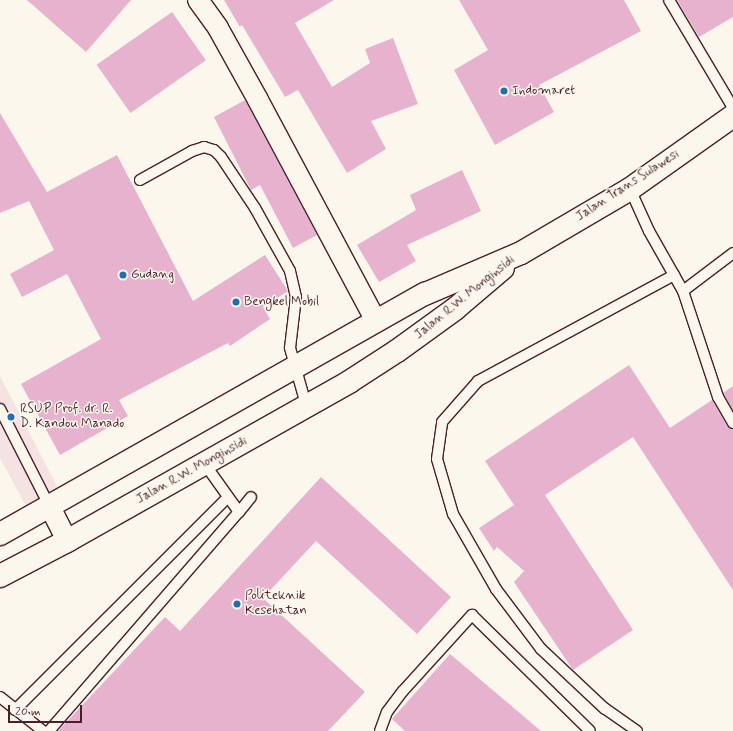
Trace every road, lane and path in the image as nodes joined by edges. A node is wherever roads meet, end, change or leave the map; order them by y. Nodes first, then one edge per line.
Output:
1 (198, 0) edge
2 (669, 0) edge
3 (733, 108) edge
4 (733, 116) edge
5 (140, 180) dead end
6 (630, 189) junction
7 (521, 253) junction
8 (733, 253) edge
9 (674, 275) junction
10 (683, 291) junction
11 (376, 321) junction
12 (294, 367) junction
13 (307, 408) junction
14 (0, 409) edge
15 (733, 423) edge
16 (204, 463) junction
17 (228, 497) junction
18 (251, 497) dead end
19 (50, 507) junction
20 (239, 512) junction
21 (0, 534) edge
22 (67, 542) junction
23 (0, 576) edge
24 (0, 698) edge
25 (15, 710) junction
26 (43, 731) edge
27 (49, 731) edge
28 (380, 731) edge
29 (590, 731) edge
30 (637, 731) edge

1 - 11 street
2 - 3 lane
4 - 6 highway, Jalan Trans Sulawesi
5 - 12 lane
6 - 7 highway, Jalan Trans Sulawesi
6 - 9 lane
7 - 11 highway, Jalan R.W. Monginsidi
7 - 13 highway, Jalan R.W. Monginsidi
8 - 10 lane
9 - 10 lane
9 - 30 lane
10 - 15 lane
11 - 12 highway, Jalan R.W. Monginsidi
12 - 13 lane
12 - 19 highway, Jalan R.W. Monginsidi
13 - 16 highway, Jalan R.W. Monginsidi
14 - 19 lane
16 - 17 lane
16 - 22 highway, Jalan R.W. Monginsidi
17 - 20 lane
17 - 25 lane
18 - 20 lane
19 - 21 highway, Jalan R.W. Monginsidi
19 - 22 street
20 - 27 lane
22 - 23 highway, Jalan R.W. Monginsidi
24 - 25 lane
25 - 26 lane
28 - 29 lane

